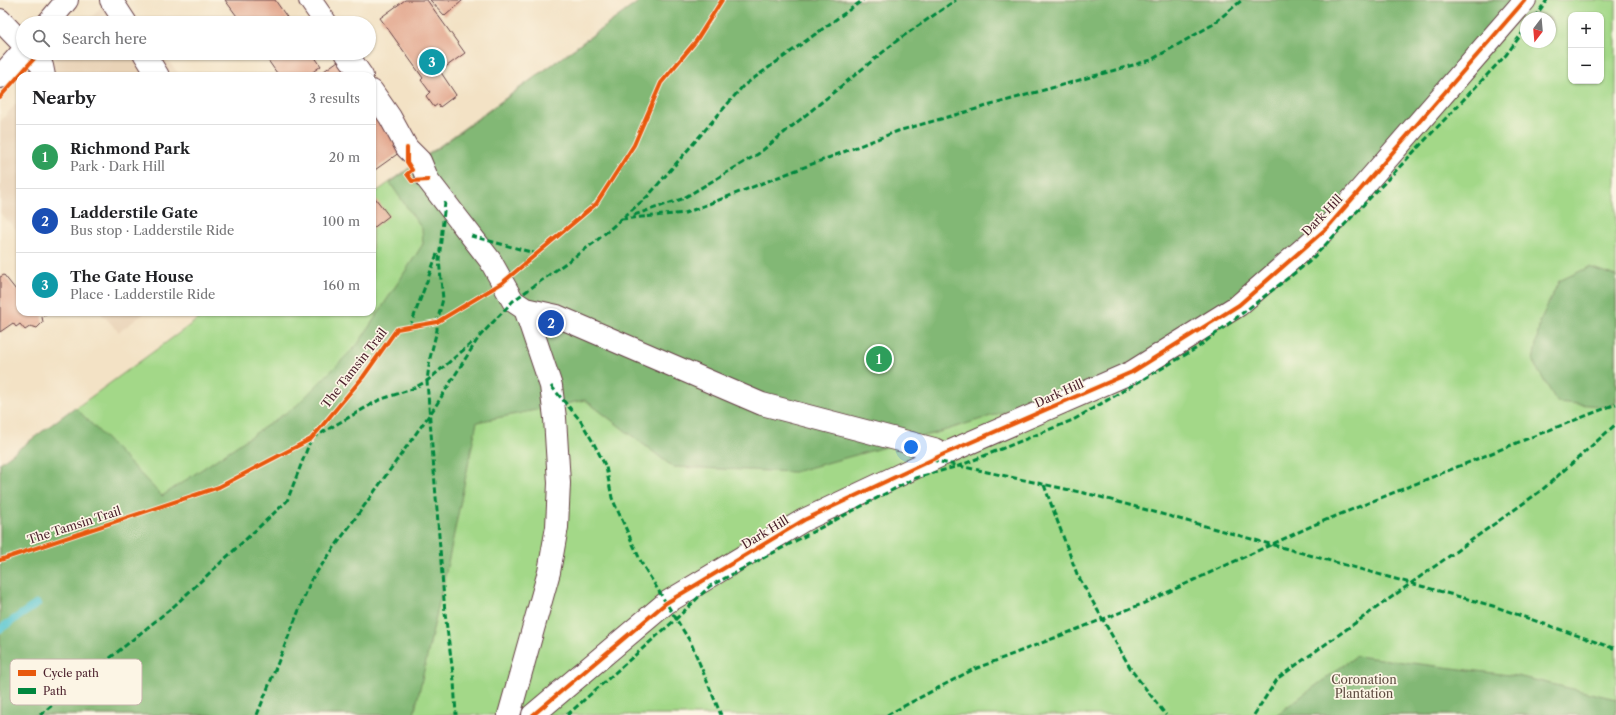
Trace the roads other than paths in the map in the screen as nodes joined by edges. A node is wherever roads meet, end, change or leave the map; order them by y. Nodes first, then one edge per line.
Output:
1 (66, 0) edge
2 (111, 0) edge
3 (1525, 0) edge
4 (53, 16) edge
5 (121, 16) edge
6 (0, 20) edge
7 (16, 37) edge
8 (16, 59) edge
9 (37, 60) edge
10 (148, 60) edge
11 (351, 60) edge
12 (43, 72) edge
13 (156, 72) edge
14 (359, 72) edge
15 (0, 77) edge
16 (376, 97) edge
17 (524, 309) junction
18 (944, 454) junction
19 (509, 715) edge
20 (533, 715) edge

1 - 4 street
2 - 5 street
3 - 18 street, Dark Hill
6 - 7 street
8 - 15 street
9 - 12 street
10 - 13 street
11 - 14 street
16 - 17 street
17 - 18 street
17 - 19 street
18 - 20 street, Dark Hill

